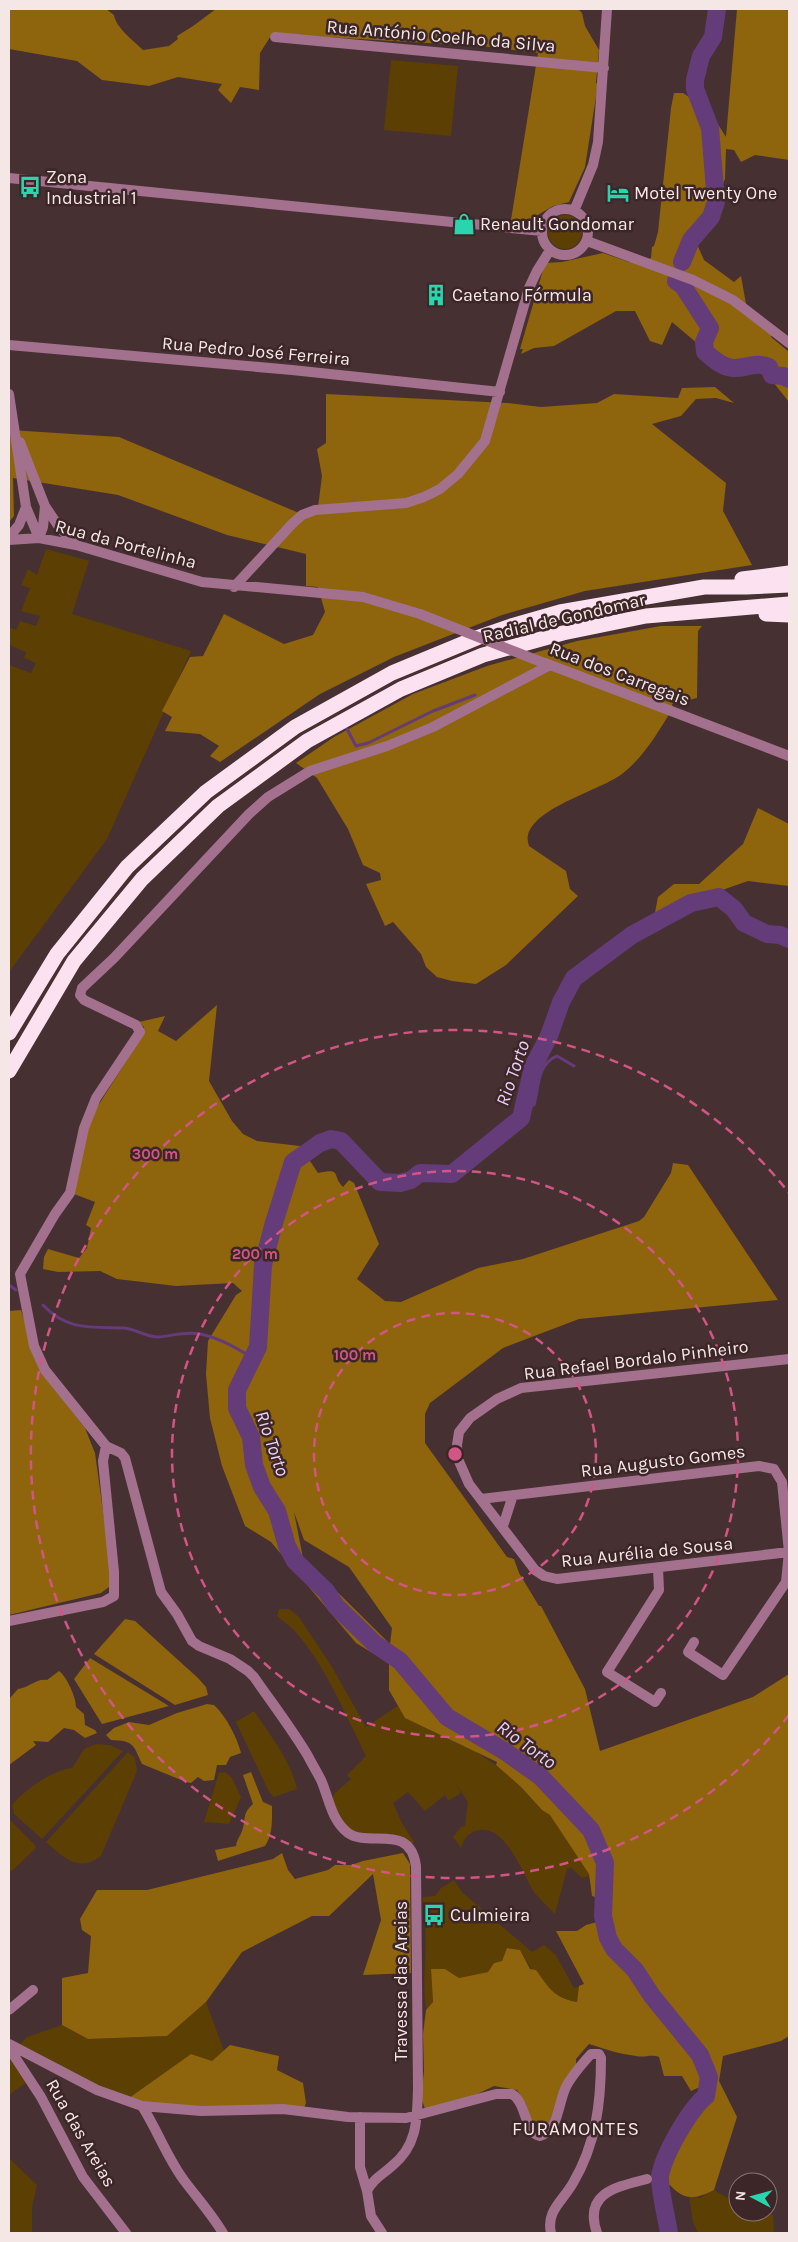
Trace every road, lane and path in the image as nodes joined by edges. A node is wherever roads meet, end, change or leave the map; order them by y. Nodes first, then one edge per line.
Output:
1 (607, 9) edge
2 (275, 37) dead end
3 (604, 68) junction
4 (9, 178) edge
5 (574, 211) junction
6 (542, 230) junction
7 (587, 242) junction
8 (550, 250) junction
9 (789, 343) edge
10 (9, 344) edge
11 (500, 392) junction
12 (9, 394) edge
13 (13, 425) junction
14 (46, 506) junction
15 (26, 508) junction
16 (9, 538) edge
17 (39, 538) junction
18 (76, 545) junction
19 (789, 573) edge
20 (746, 583) junction
21 (789, 585) edge
22 (234, 586) junction
23 (789, 604) edge
24 (747, 610) junction
25 (789, 615) edge
26 (547, 664) junction
27 (789, 756) edge
28 (9, 1033) edge
29 (9, 1070) edge
30 (789, 1359) edge
31 (106, 1446) junction
32 (514, 1495) junction
33 (481, 1498) junction
34 (787, 1508) edge
35 (503, 1526) junction
36 (789, 1552) edge
37 (658, 1568) junction
38 (9, 1621) edge
39 (694, 1642) dead end
40 (661, 1693) dead end
41 (33, 1990) dead end
42 (9, 2010) edge
43 (9, 2044) edge
44 (9, 2048) edge
45 (142, 2106) junction
46 (416, 2116) junction
47 (360, 2117) junction
48 (647, 2179) dead end
49 (367, 2191) junction
50 (126, 2233) edge
51 (223, 2233) edge
52 (382, 2233) edge
53 (551, 2233) edge
54 (597, 2233) edge

1 - 3 street
2 - 3 street, Rua António Coelho da Silva
3 - 5 street
4 - 6 street
5 - 6 street
5 - 7 street
6 - 8 street
7 - 8 street
7 - 9 street
8 - 11 street
10 - 11 street, Rua Pedro José Ferreira
11 - 22 street
12 - 13 street
13 - 14 street
13 - 15 street
14 - 17 street
14 - 18 street
15 - 16 street
15 - 17 street
16 - 17 street, Rua da Portelinha
17 - 18 street, Rua da Portelinha
18 - 22 street, Rua da Portelinha
19 - 20 highway
20 - 21 highway
20 - 28 highway, Radial de Gondomar
22 - 26 street, Rua dos Carregais, bridge
23 - 24 highway
24 - 25 highway
24 - 29 highway, Radial de Gondomar
26 - 27 street, Rua dos Carregais
26 - 31 street, Travessa das Areias
30 - 33 street, Rua Refael Bordalo Pinheiro
31 - 38 street
31 - 46 street, Travessa das Areias
32 - 33 street, Rua Augusto Gomes
32 - 34 street, Rua Augusto Gomes
32 - 35 street
33 - 35 street, Rua Refael Bordalo Pinheiro
34 - 36 street, Rua Augusto Gomes
35 - 37 street, Rua Aurélia de Sousa
36 - 37 street, Rua Aurélia de Sousa
36 - 39 street, Rua Augusto Gomes
37 - 40 street
41 - 42 street
43 - 45 street
44 - 50 street, Rua das Areias
45 - 47 street
45 - 51 street
46 - 47 street
46 - 49 street, Travessa das Areias
46 - 53 street
47 - 49 street
48 - 54 street
49 - 52 street

